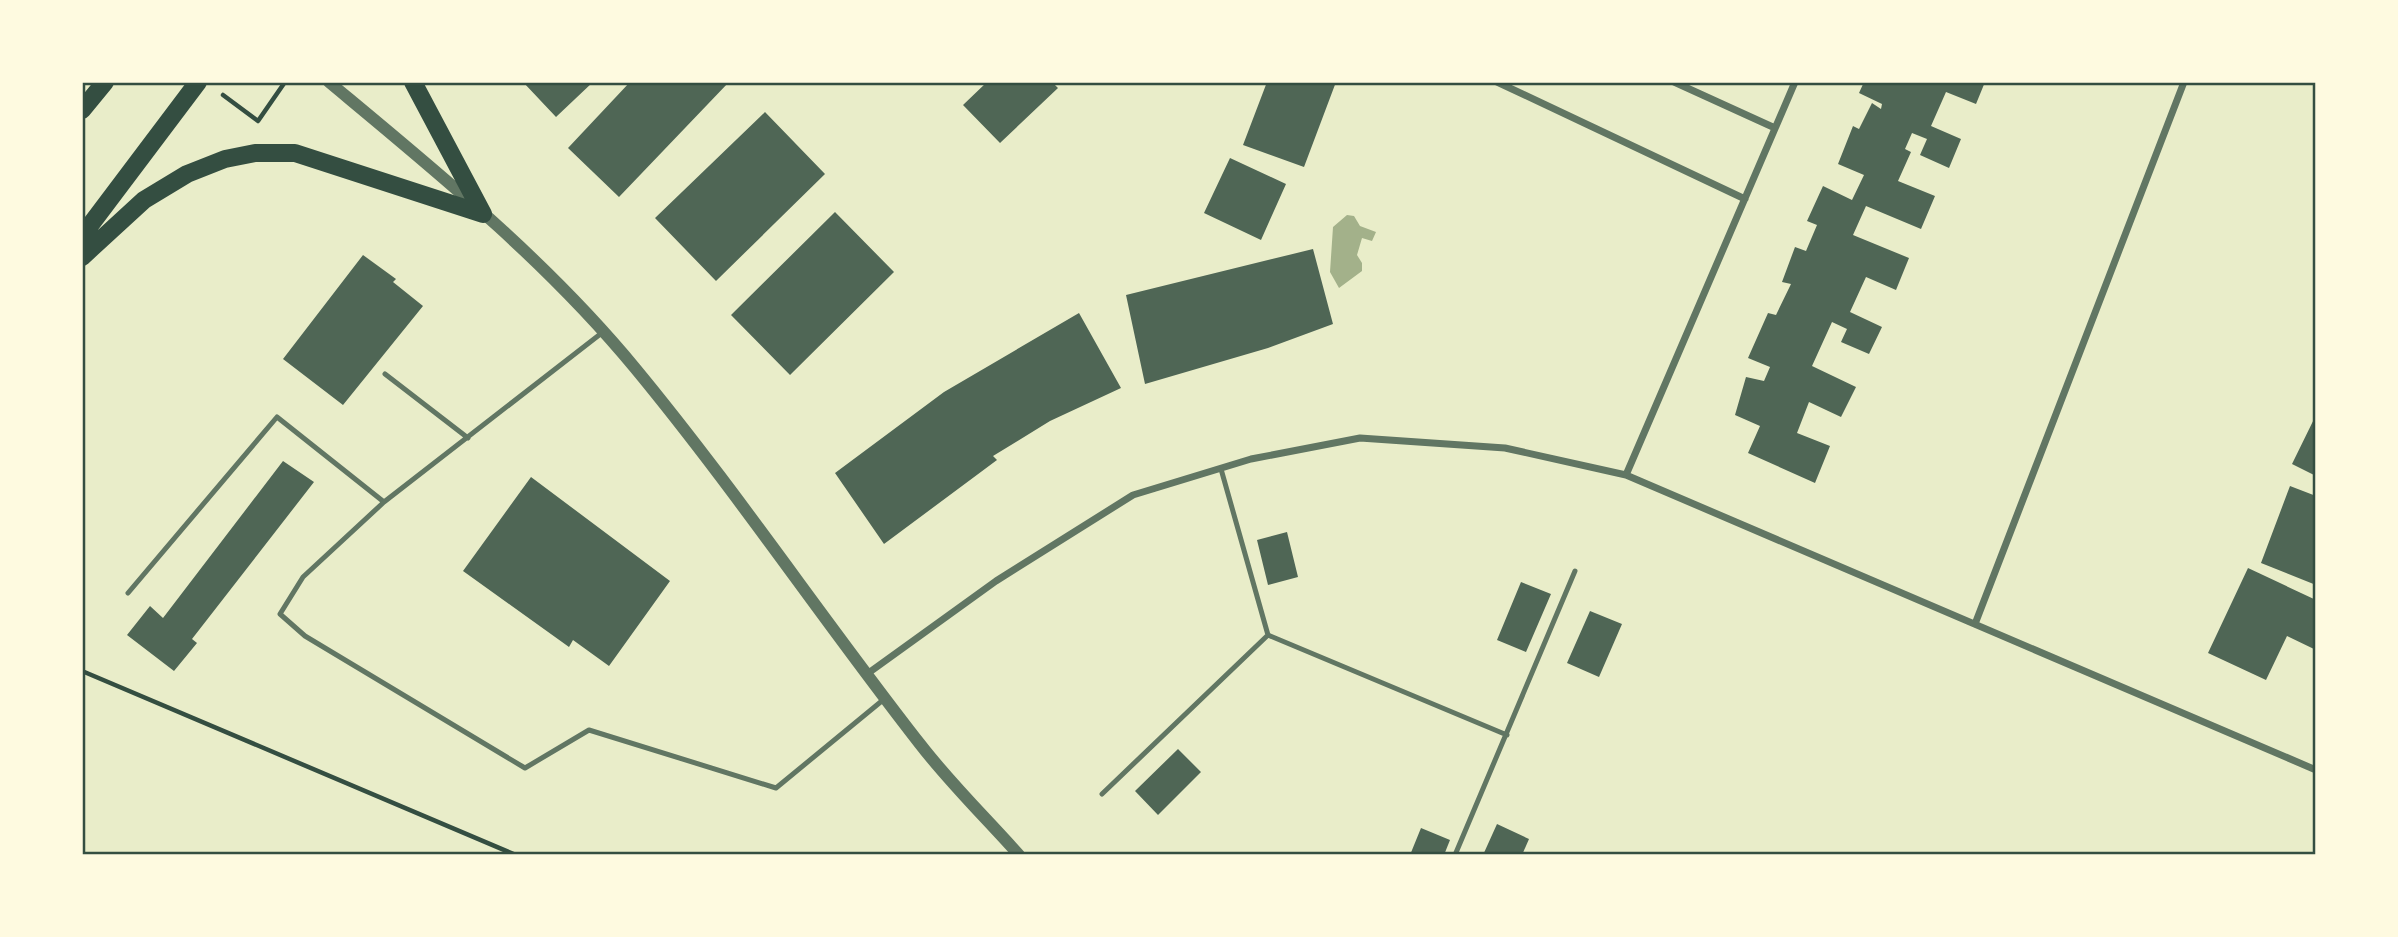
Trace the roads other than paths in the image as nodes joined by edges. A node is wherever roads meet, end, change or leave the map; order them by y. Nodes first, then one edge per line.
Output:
1 (105, 82) edge
2 (198, 82) edge
3 (329, 82) edge
4 (413, 82) edge
5 (1497, 82) edge
6 (1674, 82) edge
7 (1795, 82) edge
8 (2185, 82) edge
9 (82, 110) edge
10 (1775, 128) junction
11 (1745, 199) junction
12 (483, 214) junction
13 (82, 236) edge
14 (82, 257) edge
15 (603, 332) junction
16 (385, 374) dead end
17 (468, 438) junction
18 (1221, 469) junction
19 (1626, 475) junction
20 (384, 502) junction
21 (1575, 571) dead end
22 (128, 593) dead end
23 (1975, 624) junction
24 (1268, 635) junction
25 (867, 674) junction
26 (885, 698) junction
27 (1507, 734) junction
28 (2316, 770) edge
29 (1102, 794) dead end
30 (1019, 855) edge
31 (1455, 855) edge

1 - 9 main road
2 - 13 main road
3 - 12 street
4 - 12 main road
5 - 11 street
6 - 10 street
7 - 10 street
8 - 23 street
10 - 11 street
11 - 19 street
12 - 14 main road
12 - 15 street
15 - 17 lane
15 - 25 street
16 - 17 lane
17 - 20 lane
18 - 19 street
18 - 24 lane
18 - 25 street
19 - 23 street
20 - 22 lane
20 - 26 lane
21 - 27 lane
23 - 28 street
24 - 27 lane
24 - 29 lane
25 - 26 street
26 - 30 street
27 - 31 lane

